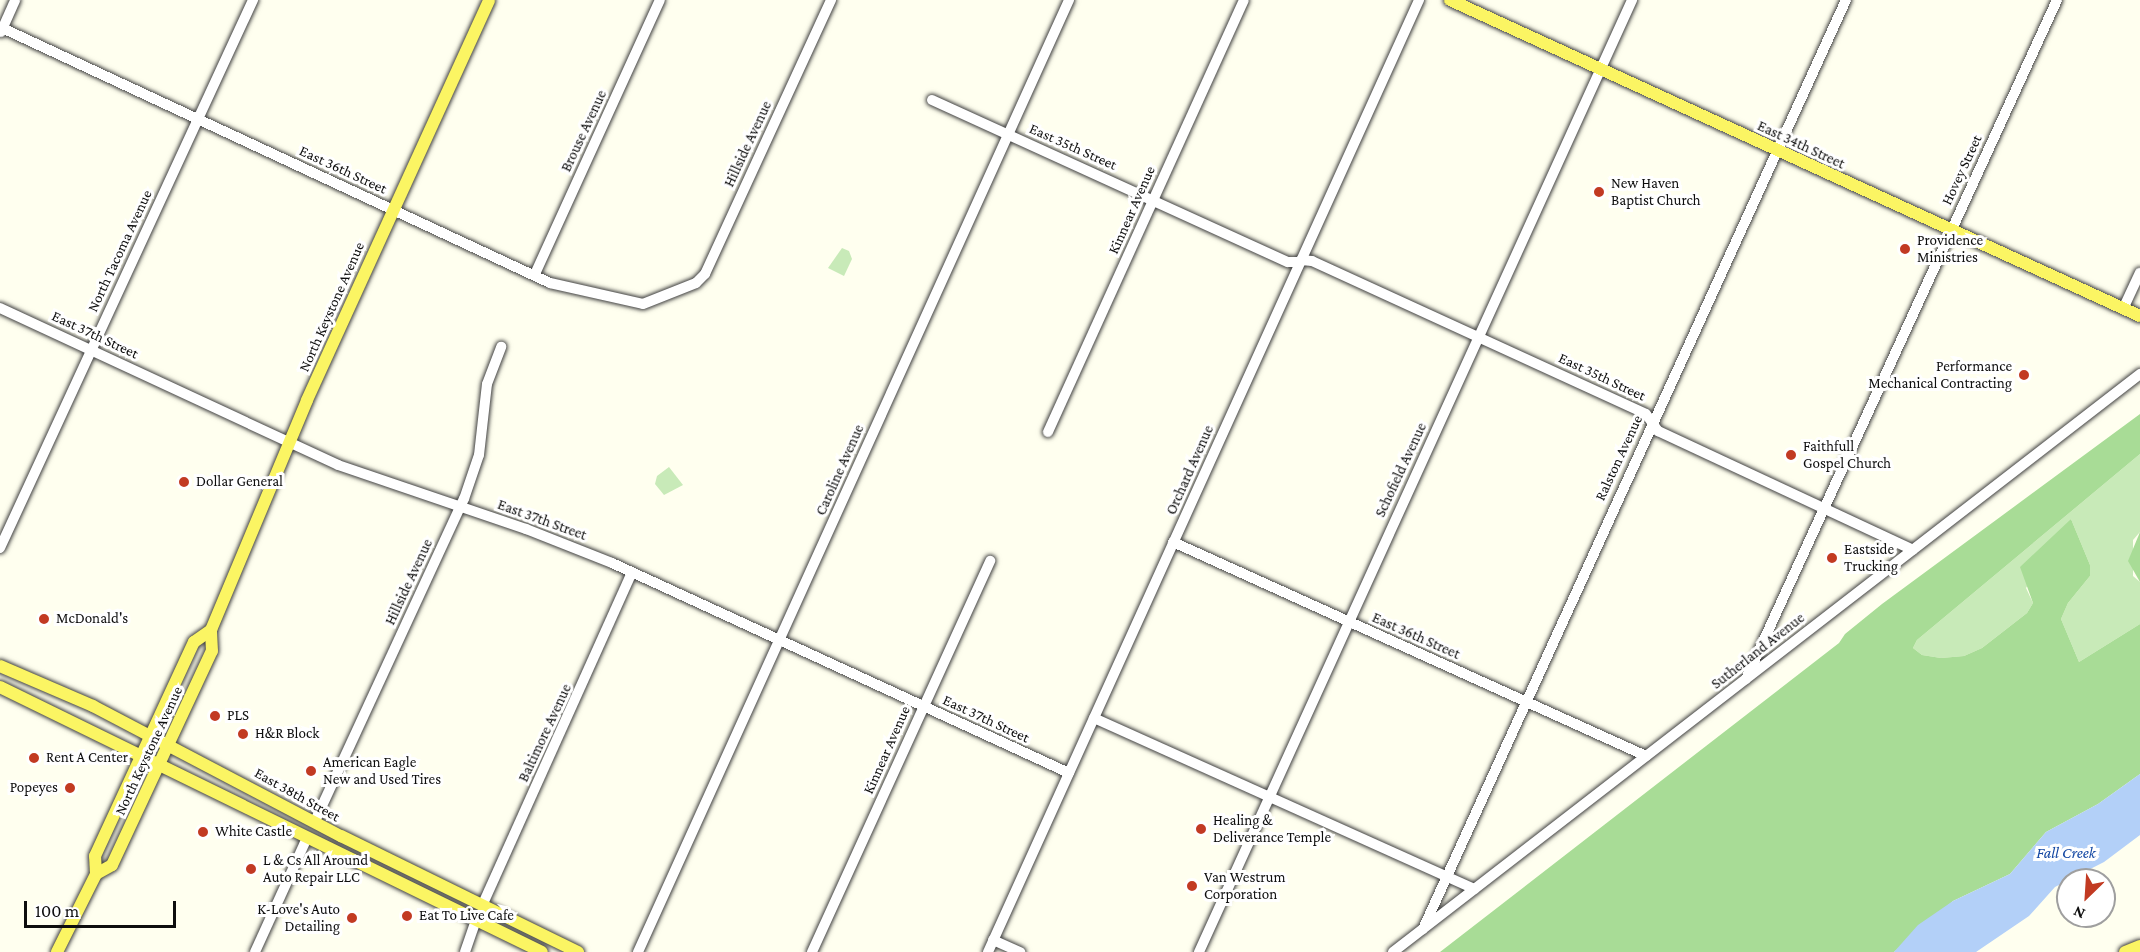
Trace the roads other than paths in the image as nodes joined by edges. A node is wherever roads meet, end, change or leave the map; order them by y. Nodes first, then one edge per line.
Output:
1 (15, 0) edge
2 (252, 0) edge
3 (489, 0) edge
4 (660, 0) edge
5 (831, 0) edge
6 (1069, 0) edge
7 (1244, 0) edge
8 (1419, 0) edge
9 (1450, 0) edge
10 (1632, 0) edge
11 (1846, 0) edge
12 (2057, 0) edge
13 (1, 30) edge
14 (1600, 69) junction
15 (932, 100) dead end
16 (198, 119) junction
17 (1008, 134) junction
18 (1776, 150) junction
19 (1153, 201) junction
20 (393, 209) junction
21 (1951, 230) junction
22 (1301, 261) junction
23 (2140, 273) edge
24 (535, 274) junction
25 (680, 290) joint
26 (0, 308) edge
27 (2123, 309) junction
28 (2140, 316) edge
29 (1478, 337) junction
30 (501, 347) dead end
31 (91, 350) junction
32 (2140, 374) edge
33 (1652, 421) junction
34 (1048, 432) dead end
35 (290, 443) junction
36 (460, 507) junction
37 (1823, 509) junction
38 (1173, 542) junction
39 (0, 548) edge
40 (1913, 550) junction
41 (990, 561) dead end
42 (632, 573) junction
43 (1348, 622) junction
44 (211, 630) junction
45 (779, 640) junction
46 (0, 666) edge
47 (1745, 680) junction
48 (0, 687) edge
49 (1524, 701) junction
50 (924, 706) junction
51 (1094, 718) junction
52 (151, 738) junction
53 (168, 746) junction
54 (1646, 756) junction
55 (141, 758) junction
56 (159, 766) junction
57 (1069, 773) junction
58 (1270, 796) junction
59 (315, 821) junction
60 (306, 840) junction
61 (96, 874) junction
62 (1446, 876) junction
63 (1474, 890) junction
64 (482, 906) junction
65 (476, 920) junction
66 (1423, 929) junction
67 (993, 940) junction
68 (2140, 946) edge
69 (57, 952) edge
70 (255, 952) edge
71 (465, 952) edge
72 (542, 952) edge
73 (578, 952) edge
74 (638, 952) edge
75 (812, 952) edge
76 (988, 952) edge
77 (1020, 952) edge
78 (1199, 952) edge
79 (1393, 952) edge
80 (2125, 952) edge

1 - 13 street
2 - 16 street, North Tacoma Avenue
3 - 20 main road, North Keystone Avenue
4 - 24 street, Brouse Avenue
5 - 25 street, Hillside Avenue
6 - 17 street, Caroline Avenue
7 - 19 street, Kinnear Avenue
8 - 22 street, Orchard Avenue
9 - 14 main road, East 34th Street
10 - 14 street, Schofield Avenue
11 - 18 street, Ralston Avenue
12 - 21 street, Hovey Street
13 - 16 street, East 36th Street
14 - 18 main road, East 34th Street
14 - 29 street, Schofield Avenue
15 - 17 street, East 35th Street
16 - 20 street, East 36th Street
16 - 31 street, North Tacoma Avenue
17 - 19 street, East 35th Street
17 - 45 street, Caroline Avenue
18 - 21 main road, East 34th Street
18 - 33 street, Ralston Avenue
19 - 22 street, East 35th Street
19 - 34 street, Kinnear Avenue
20 - 24 street, East 36th Street
20 - 35 main road, North Keystone Avenue
21 - 27 main road, East 34th Street
21 - 37 street, Hovey Street
22 - 29 street, East 35th Street
22 - 38 street, Orchard Avenue
23 - 27 street
24 - 25 street, East 36th Street
26 - 31 street, East 37th Street
27 - 28 main road, East 34th Street
29 - 33 street, East 35th Street
29 - 43 street, Schofield Avenue
30 - 36 street, Hillside Avenue
31 - 35 street, East 37th Street
31 - 39 street, North Tacoma Avenue
32 - 40 street, Sutherland Avenue
33 - 37 street, East 35th Street
33 - 49 street, Ralston Avenue
35 - 36 street, East 37th Street
35 - 44 main road, North Keystone Avenue
36 - 42 street, East 37th Street
36 - 59 street, Hillside Avenue
37 - 40 street, East 35th Street
37 - 47 street, Hovey Street
38 - 43 street, East 36th Street
38 - 51 street, Orchard Avenue
40 - 47 street, Sutherland Avenue
41 - 50 street, Kinnear Avenue
42 - 45 street, East 37th Street
42 - 64 street, Baltimore Avenue
43 - 49 street, East 36th Street
43 - 58 street, Schofield Avenue
44 - 52 main road, North Keystone Avenue
44 - 53 main road, North Keystone Avenue
45 - 50 street, East 37th Street
45 - 74 street, Caroline Avenue
46 - 52 main road, East 38th Street
47 - 54 street, Sutherland Avenue
48 - 55 main road
49 - 54 street, East 36th Street
49 - 62 street, Ralston Avenue
50 - 57 street, East 37th Street
50 - 75 street, Kinnear Avenue
51 - 57 street, Orchard Avenue
51 - 58 street
52 - 53 main road, East 38th Street
52 - 55 main road, North Keystone Avenue
53 - 56 main road, North Keystone Avenue
53 - 59 main road, East 38th Street
54 - 63 street, Sutherland Avenue
55 - 56 main road
55 - 61 main road, North Keystone Avenue
56 - 60 main road
56 - 61 main road, North Keystone Avenue
57 - 67 street, Orchard Avenue
58 - 62 street
58 - 78 street, Schofield Avenue
59 - 64 main road, East 38th Street
60 - 65 main road
60 - 70 street
61 - 69 main road, North Keystone Avenue
62 - 63 street
62 - 66 street, Ralston Avenue
63 - 66 street, Sutherland Avenue
64 - 73 main road, East 38th Street
65 - 71 street
65 - 72 main road
66 - 79 street, Sutherland Avenue
67 - 76 street, Orchard Avenue
67 - 77 street
68 - 80 main road

